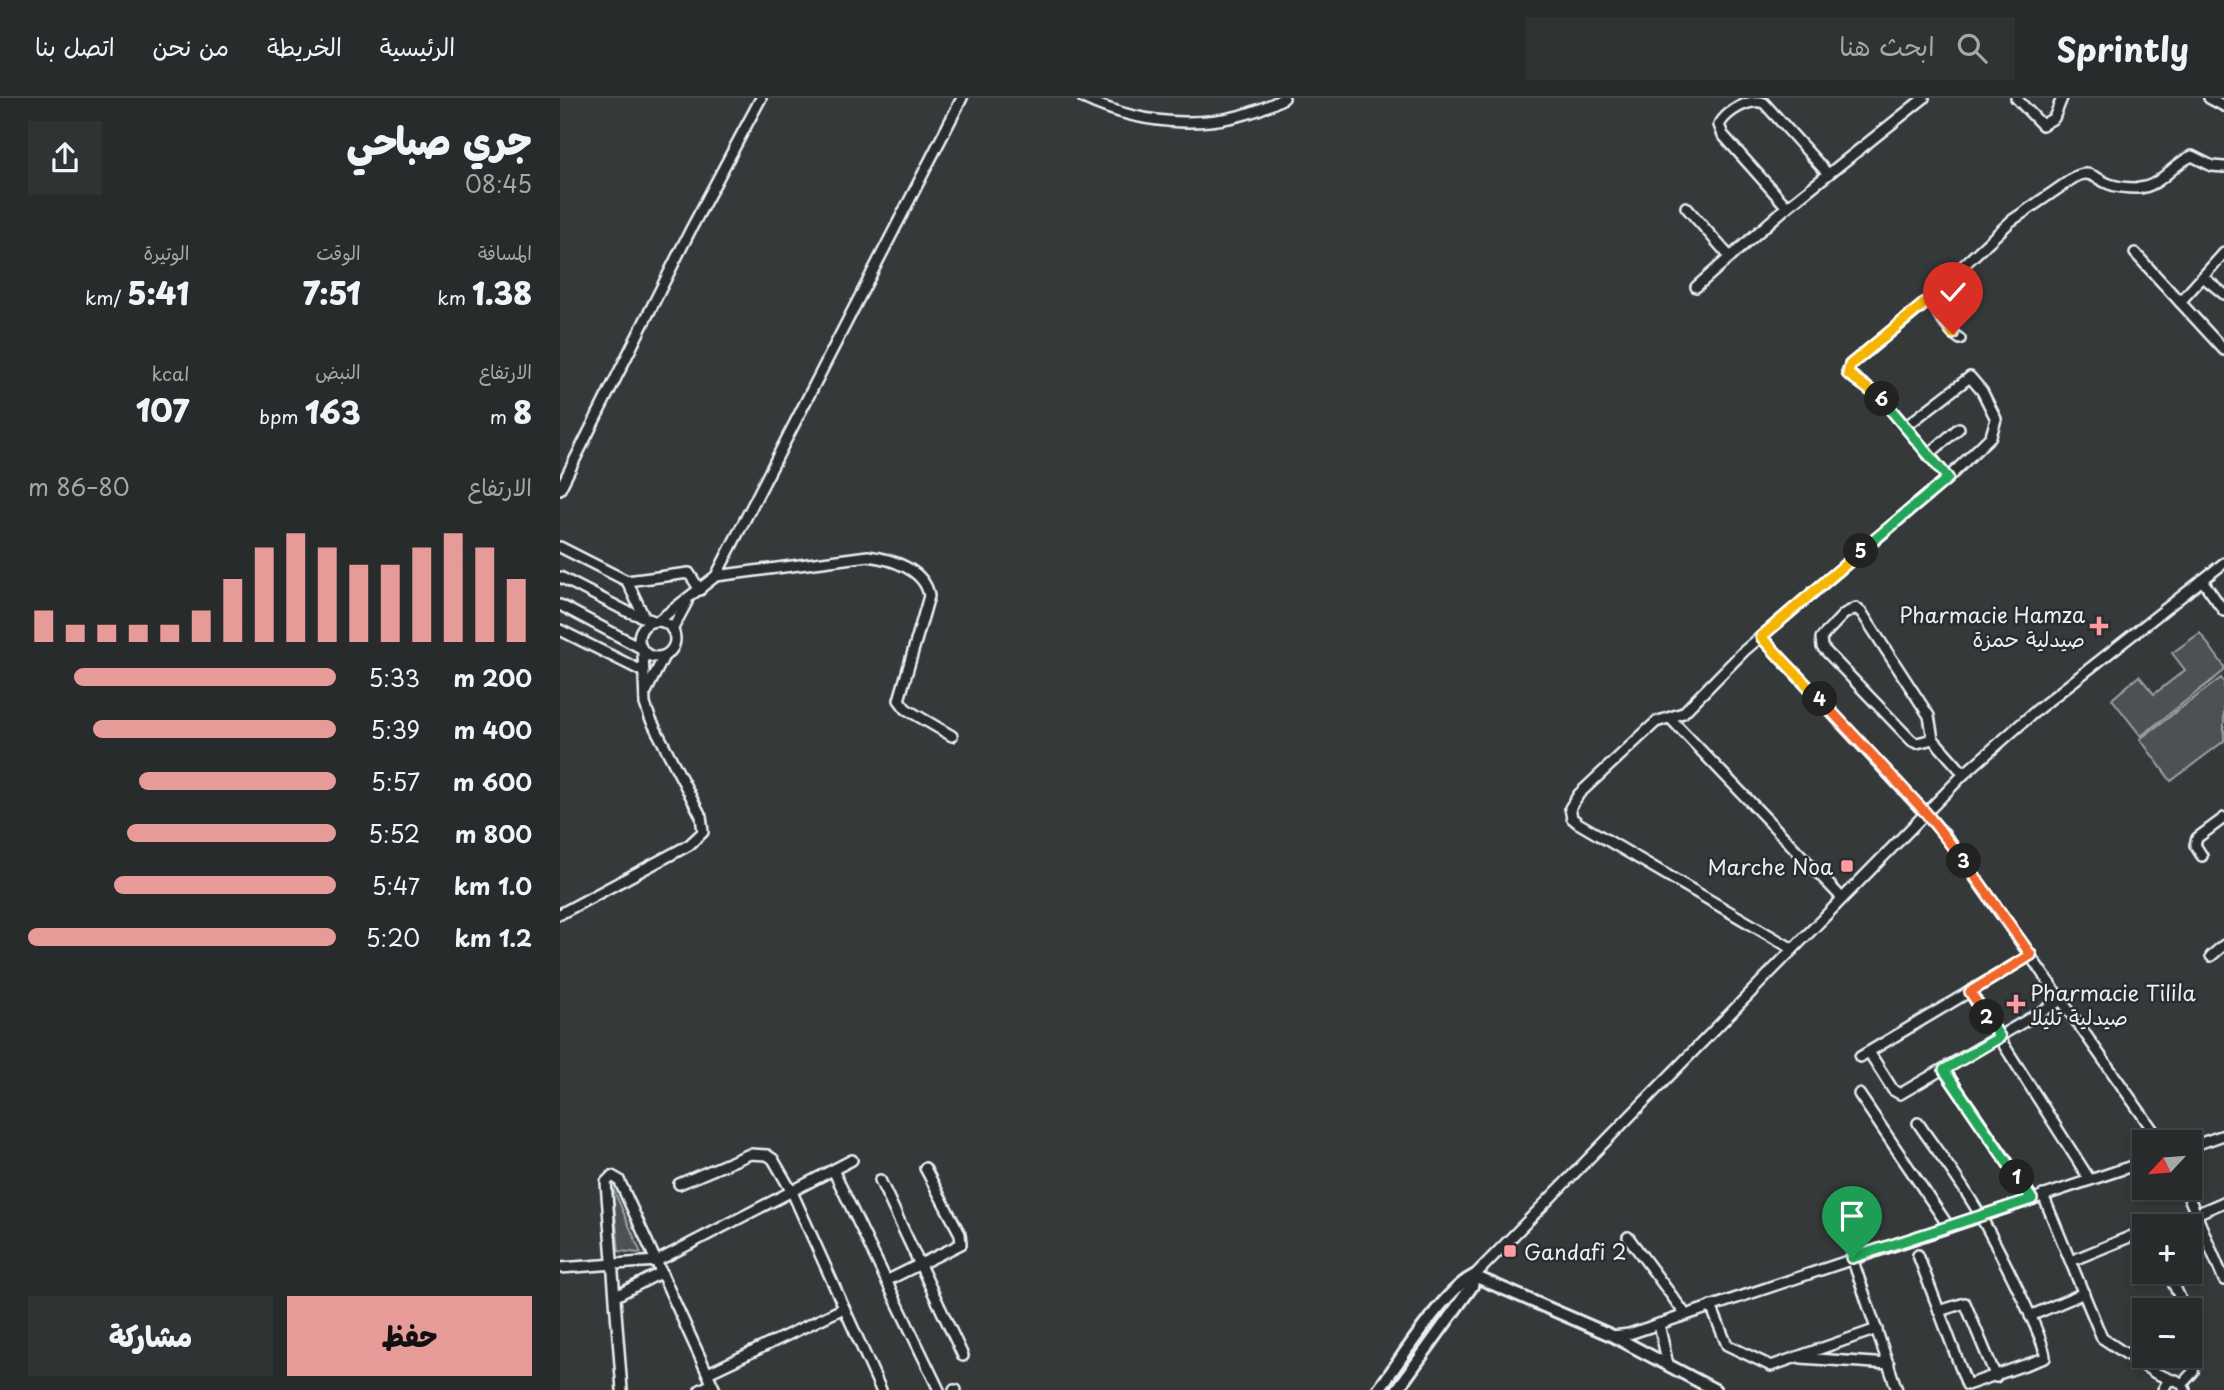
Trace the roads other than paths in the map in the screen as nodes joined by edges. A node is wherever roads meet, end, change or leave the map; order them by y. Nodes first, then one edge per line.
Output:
1 (761, 98) edge
2 (962, 98) edge
3 (1083, 98) edge
4 (1284, 98) edge
5 (1924, 98) edge
6 (2016, 98) edge
7 (2062, 98) edge
8 (2209, 98) edge
9 (2224, 106) edge
10 (2224, 167) edge
11 (1828, 174) junction
12 (1686, 207) dead end
13 (1787, 207) junction
14 (2135, 253) dead end
15 (2224, 253) edge
16 (1730, 257) junction
17 (2203, 277) junction
18 (1696, 287) dead end
19 (2224, 294) edge
20 (1931, 298) junction
21 (2180, 302) junction
22 (1959, 339) dead end
23 (2224, 350) edge
24 (1905, 427) junction
25 (1959, 428) dead end
26 (1928, 454) junction
27 (1948, 478) junction
28 (560, 489) edge
29 (560, 547) edge
30 (2224, 563) edge
31 (716, 576) junction
32 (560, 577) edge
33 (2202, 580) junction
34 (627, 581) junction
35 (700, 590) junction
36 (690, 598) junction
37 (560, 606) edge
38 (2224, 611) edge
39 (644, 617) junction
40 (656, 621) junction
41 (560, 630) edge
42 (672, 630) junction
43 (1761, 637) junction
44 (642, 650) junction
45 (664, 656) junction
46 (644, 672) junction
47 (645, 694) junction
48 (1670, 718) junction
49 (951, 736) dead end
50 (1933, 739) junction
51 (1964, 774) junction
52 (1926, 813) junction
53 (2224, 818) edge
54 (2202, 856) dead end
55 (1843, 898) junction
56 (560, 914) edge
57 (2224, 945) edge
58 (1793, 949) junction
59 (2031, 955) junction
60 (2211, 956) dead end
61 (1970, 992) junction
62 (2063, 999) junction
63 (2000, 1037) junction
64 (1944, 1070) junction
65 (1859, 1094) dead end
66 (1918, 1123) dead end
67 (2153, 1130) edge
68 (2224, 1135) edge
69 (2202, 1143) edge
70 (852, 1160) dead end
71 (2132, 1166) edge
72 (925, 1168) dead end
73 (834, 1172) junction
74 (880, 1180) dead end
75 (2090, 1180) junction
76 (679, 1185) dead end
77 (792, 1192) junction
78 (2043, 1195) junction
79 (2032, 1199) junction
80 (2190, 1200) edge
81 (2224, 1202) edge
82 (2196, 1214) joint
83 (1981, 1216) junction
84 (1949, 1227) junction
85 (2202, 1228) edge
86 (2132, 1236) edge
87 (1628, 1237) dead end
88 (1917, 1255) dead end
89 (1852, 1258) junction
90 (657, 1261) junction
91 (2071, 1261) junction
92 (612, 1264) junction
93 (919, 1265) junction
94 (560, 1268) edge
95 (662, 1272) junction
96 (1474, 1276) junction
97 (888, 1280) junction
98 (2224, 1280) edge
99 (2084, 1293) junction
100 (616, 1296) junction
101 (1711, 1306) junction
102 (844, 1308) junction
103 (1939, 1311) junction
104 (1686, 1315) junction
105 (2031, 1316) junction
106 (1659, 1324) junction
107 (1877, 1329) junction
108 (1613, 1336) junction
109 (963, 1356) dead end
110 (1796, 1358) junction
111 (1889, 1364) junction
112 (1668, 1365) junction
113 (2194, 1368) edge
114 (708, 1373) junction
115 (1996, 1377) junction
116 (2172, 1380) junction
117 (714, 1387) edge
118 (2183, 1387) edge
119 (1709, 1389) edge
120 (622, 1390) edge
121 (700, 1390) edge
122 (881, 1390) edge
123 (939, 1390) edge
124 (1378, 1390) edge
125 (1398, 1390) edge
126 (1897, 1390) edge
127 (2163, 1390) edge

1 - 28 street
2 - 31 street
3 - 4 street
5 - 11 street
6 - 7 street
8 - 9 street
10 - 20 street
11 - 13 street
11 - 13 street
12 - 16 street
13 - 16 street
14 - 21 street
15 - 17 street
16 - 18 street
17 - 19 street
17 - 21 street
20 - 22 street
20 - 24 street
21 - 23 street
24 - 26 street
24 - 27 street
25 - 26 street
26 - 27 street
27 - 43 street
29 - 34 street
30 - 33 street
31 - 35 street
31 - 49 street
32 - 39 street
33 - 38 street
33 - 51 street
34 - 35 street
34 - 39 street
35 - 36 street
36 - 40 street
36 - 42 street
37 - 44 street
39 - 40 street
40 - 42 street
40 - 44 street
41 - 46 street
42 - 45 street
43 - 48 street
43 - 52 street
44 - 45 street
44 - 46 street
45 - 47 street
46 - 47 street
47 - 56 street
48 - 55 street
48 - 58 street
50 - 50 street
50 - 51 street
51 - 52 street
52 - 55 street
52 - 59 street
53 - 54 street
55 - 58 street
57 - 60 street
58 - 96 street
59 - 61 street
59 - 62 street
61 - 63 street
61 - 64 street
62 - 63 street
62 - 67 street
63 - 64 street
63 - 75 street
64 - 79 street
65 - 84 street
66 - 83 street
68 - 69 street
70 - 73 street
71 - 75 street
72 - 93 street
73 - 77 street
73 - 97 street
74 - 93 street
75 - 78 street
76 - 77 street
77 - 90 street
77 - 102 street
78 - 79 street
78 - 91 street
79 - 83 street
80 - 82 street
81 - 82 street
83 - 84 street
83 - 105 street
84 - 89 street
85 - 98 street
86 - 91 street
87 - 104 street
88 - 103 street
89 - 101 street
89 - 107 street
90 - 92 street
90 - 92 street
90 - 95 street
91 - 99 street
92 - 94 street
92 - 100 street
93 - 97 street
93 - 109 street
95 - 100 street
95 - 114 street
96 - 108 main road
96 - 124 main road
96 - 125 main road
97 - 123 street
99 - 105 street
99 - 116 street
100 - 120 street
101 - 104 street
101 - 110 street
102 - 114 street
102 - 122 street
103 - 115 street
103 - 115 street
104 - 106 street
105 - 115 street
106 - 108 street
106 - 112 street
107 - 110 street
107 - 111 street
108 - 112 main road
110 - 111 street
111 - 126 street
112 - 119 main road
113 - 118 street
114 - 117 street
116 - 118 street
116 - 127 street
117 - 121 street

